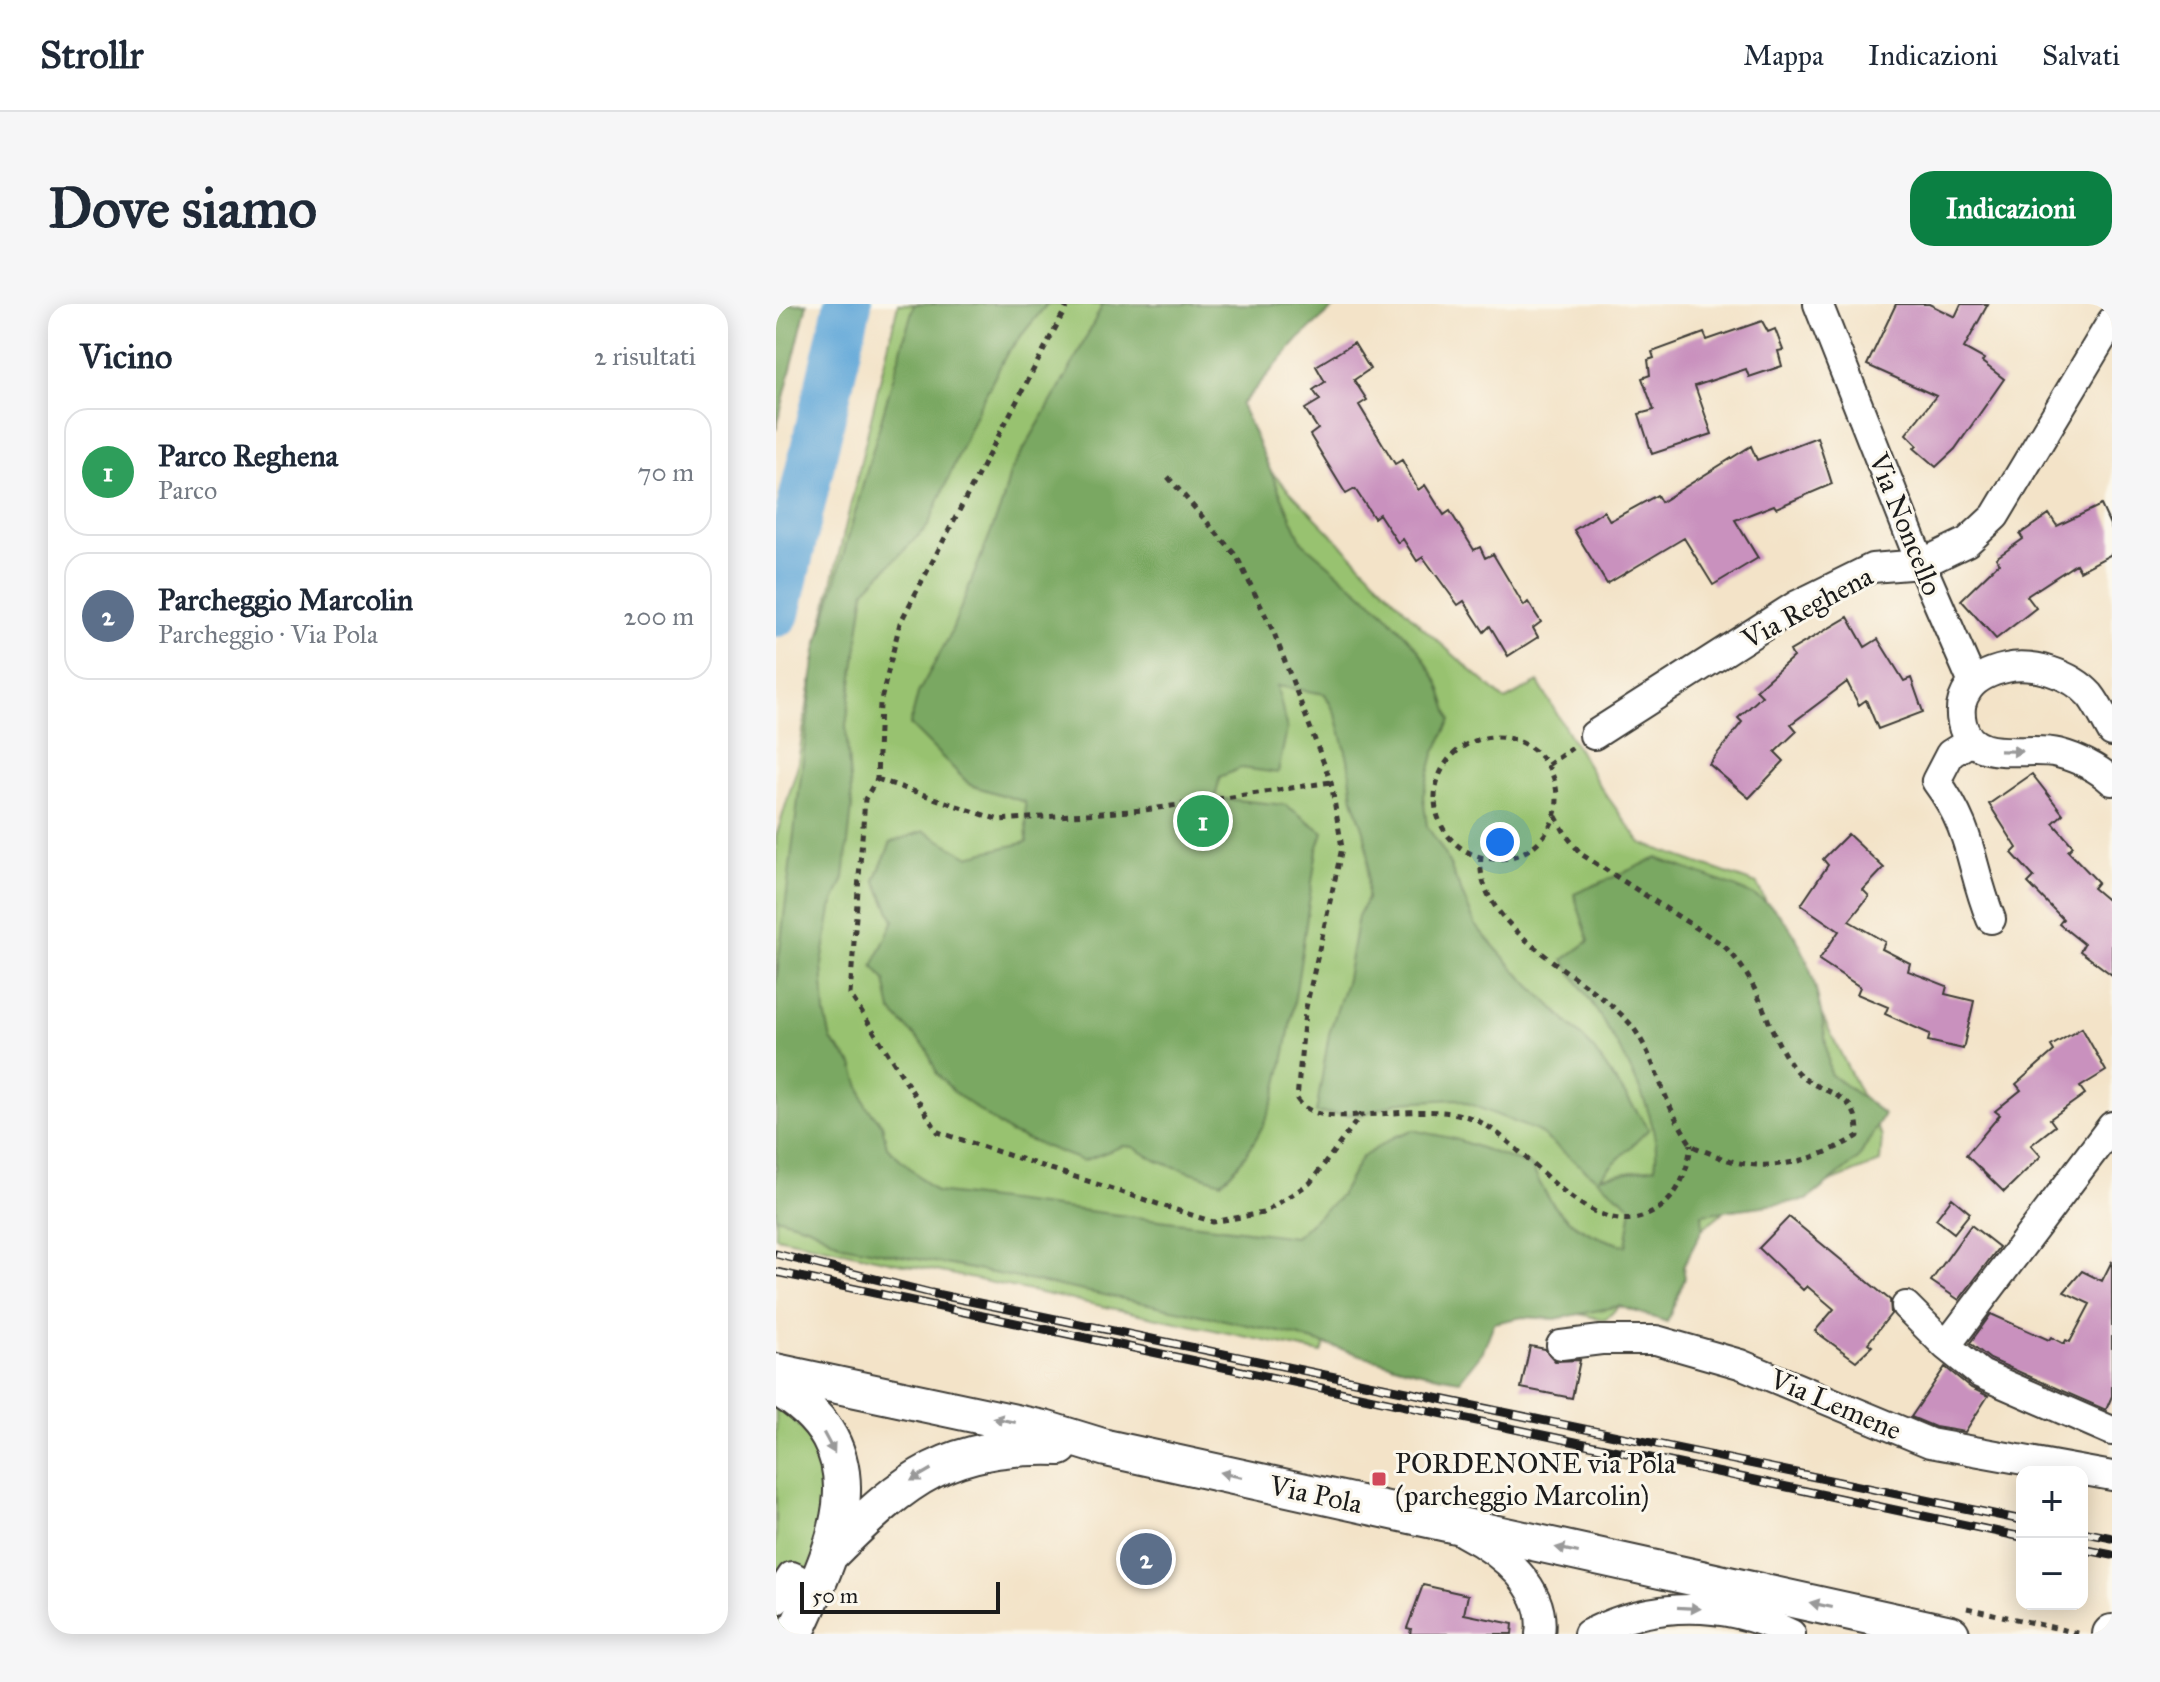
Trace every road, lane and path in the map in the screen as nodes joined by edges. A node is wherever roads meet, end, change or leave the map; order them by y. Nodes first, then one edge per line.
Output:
1 (1068, 304) edge
2 (1818, 304) edge
3 (2112, 321) edge
4 (1168, 477) dead end
5 (1921, 564) junction
6 (1973, 683) junction
7 (2112, 732) edge
8 (1585, 740) joint
9 (1971, 741) junction
10 (1548, 765) junction
11 (877, 779) junction
12 (2112, 781) edge
13 (1331, 782) junction
14 (1554, 813) junction
15 (1481, 856) junction
16 (1991, 919) dead end
17 (1361, 1115) junction
18 (2112, 1126) edge
19 (1691, 1144) junction
20 (1906, 1306) dead end
21 (1561, 1345) dead end
22 (1946, 1346) junction
23 (776, 1372) edge
24 (776, 1387) edge
25 (2112, 1431) edge
26 (1106, 1448) junction
27 (2112, 1476) edge
28 (1443, 1523) junction
29 (832, 1552) junction
30 (816, 1589) junction
31 (776, 1600) edge
32 (795, 1634) edge
33 (1540, 1634) edge
34 (1588, 1634) edge
35 (1791, 1634) edge
36 (1947, 1634) edge

1 - 11 path
2 - 5 street, Via Noncello
3 - 5 street, Via Reghena
4 - 13 path
5 - 6 street, Via Noncello
5 - 8 street, Via Reghena
6 - 7 street
6 - 9 street
8 - 10 path
9 -> 12 street
9 - 16 street
10 - 14 path
10 - 15 path
11 - 13 path
11 - 17 path
13 - 17 path
14 - 15 path
14 - 19 path
15 - 19 path
17 - 19 path
18 - 22 street
20 - 22 street
21 - 27 street, Via Lemene
22 - 25 street
26 -> 23 main road, Via Pola
24 -> 29 main road
28 -> 26 main road, Via Pola
26 -> 29 main road
28 - 33 street
36 -> 28 main road, Via Pola
29 - 30 main road
30 - 31 street
30 - 32 main road
34 -> 35 street

